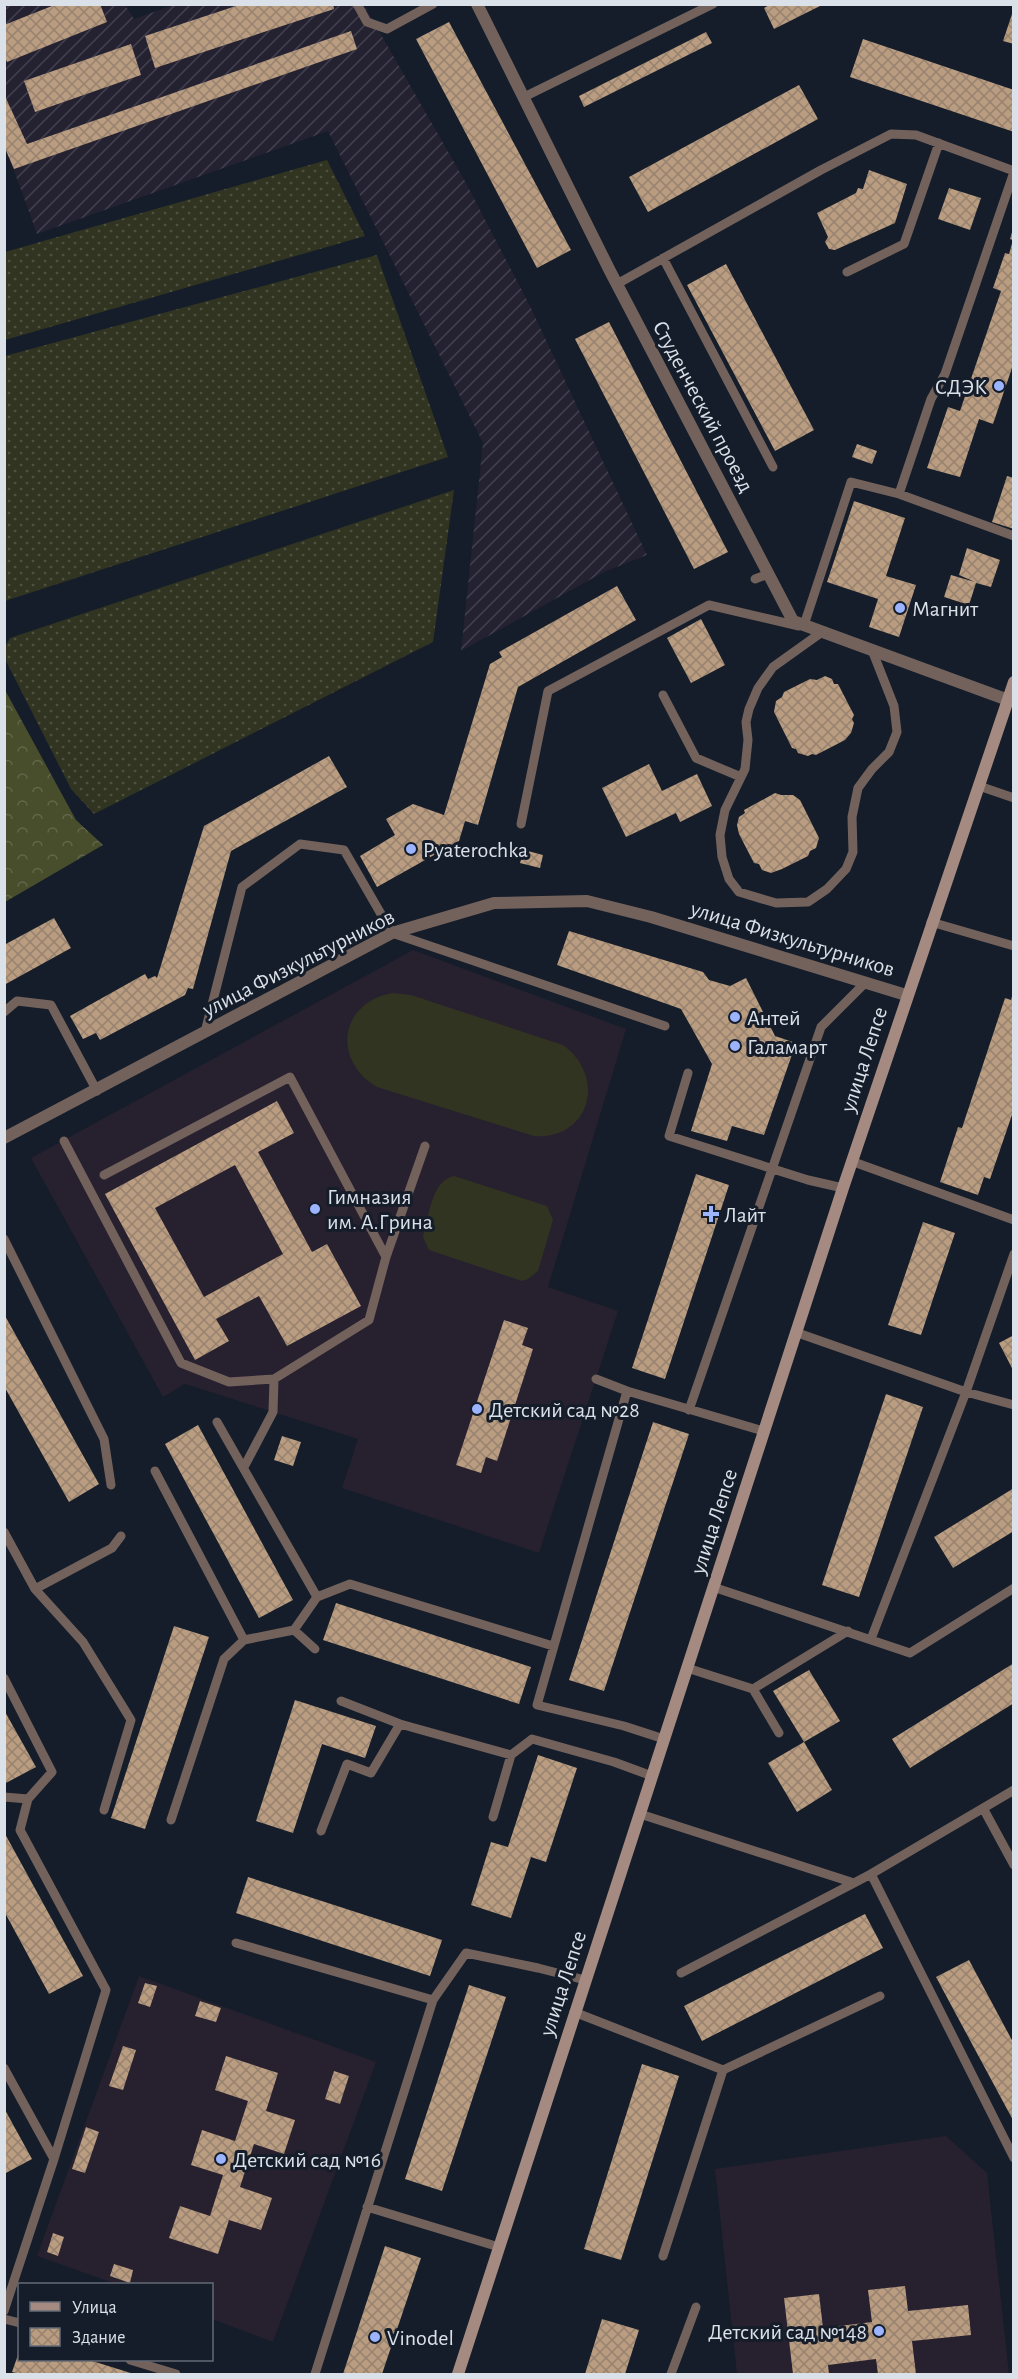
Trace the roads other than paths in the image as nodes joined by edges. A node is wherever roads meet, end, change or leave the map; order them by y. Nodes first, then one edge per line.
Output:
1 (357, 4) edge
2 (433, 4) edge
3 (477, 4) edge
4 (713, 4) edge
5 (524, 97) junction
6 (939, 143) junction
7 (1014, 172) edge
8 (663, 258) junction
9 (847, 272) dead end
10 (617, 284) junction
11 (773, 467) dead end
12 (898, 494) junction
13 (1014, 536) edge
14 (768, 574) junction
15 (755, 579) dead end
16 (804, 625) junction
17 (822, 632) junction
18 (872, 650) junction
19 (1014, 682) edge
20 (663, 695) dead end
21 (1008, 700) junction
22 (741, 777) junction
23 (979, 786) junction
24 (1014, 798) edge
25 (521, 824) dead end
26 (931, 922) junction
27 (392, 933) junction
28 (1014, 946) edge
29 (866, 983) junction
30 (906, 995) junction
31 (4, 1012) edge
32 (665, 1026) dead end
33 (205, 1032) junction
34 (688, 1073) dead end
35 (97, 1091) junction
36 (4, 1138) edge
37 (64, 1141) dead end
38 (424, 1146) dead end
39 (851, 1161) junction
40 (774, 1169) junction
41 (104, 1175) dead end
42 (843, 1188) junction
43 (1014, 1220) edge
44 (4, 1239) edge
45 (1014, 1254) edge
46 (386, 1257) junction
47 (795, 1332) junction
48 (274, 1379) junction
49 (596, 1379) dead end
50 (627, 1391) junction
51 (966, 1392) junction
52 (1014, 1405) edge
53 (689, 1410) junction
54 (217, 1422) dead end
55 (763, 1431) junction
56 (244, 1467) junction
57 (155, 1471) dead end
58 (111, 1485) dead end
59 (4, 1532) edge
60 (121, 1536) dead end
61 (713, 1587) junction
62 (1014, 1588) edge
63 (36, 1589) junction
64 (317, 1597) junction
65 (294, 1630) junction
66 (848, 1631) junction
67 (871, 1639) junction
68 (244, 1640) junction
69 (553, 1646) junction
70 (315, 1649) dead end
71 (687, 1668) junction
72 (4, 1678) edge
73 (753, 1689) junction
74 (341, 1701) dead end
75 (400, 1724) junction
76 (779, 1733) dead end
77 (664, 1738) junction
78 (511, 1755) junction
79 (652, 1776) junction
80 (1014, 1790) edge
81 (4, 1797) edge
82 (28, 1799) junction
83 (983, 1808) junction
84 (104, 1810) dead end
85 (640, 1814) junction
86 (493, 1817) dead end
87 (171, 1820) dead end
88 (321, 1831) dead end
89 (1014, 1864) edge
90 (871, 1874) junction
91 (854, 1883) junction
92 (236, 1943) dead end
93 (681, 1973) dead end
94 (585, 1980) junction
95 (880, 1996) dead end
96 (433, 2000) junction
97 (574, 2012) junction
98 (4, 2068) edge
99 (723, 2070) junction
100 (54, 2158) junction
101 (1014, 2158) edge
102 (367, 2207) junction
103 (499, 2247) junction
104 (663, 2256) dead end
105 (696, 2307) dead end
106 (4, 2311) edge
107 (133, 2361) edge
108 (176, 2374) edge
109 (315, 2374) edge
110 (458, 2374) edge
111 (672, 2374) edge

1 - 2 lane
3 - 5 street, Студенческий проезд
4 - 5 lane
5 - 10 street, Студенческий проезд
6 - 7 lane
6 - 8 lane
6 - 9 lane
7 - 12 lane
8 - 10 lane
8 - 11 lane
10 - 14 street, Студенческий проезд
12 - 13 lane
12 - 16 lane
14 - 15 lane
14 - 16 street, Студенческий проезд
16 - 17 street, Студенческий проезд
17 - 18 street, Студенческий проезд
17 - 22 lane
17 - 25 lane
18 - 21 street, Студенческий проезд
18 - 22 lane
19 - 21 main road, улица Лепсе
20 - 22 lane
21 - 23 main road, улица Лепсе
23 - 24 lane
23 - 26 main road, улица Лепсе
26 - 28 lane
26 - 30 main road, улица Лепсе
27 - 29 street, улица Физкультурников
27 - 32 lane
27 - 33 street, улица Физкультурников
27 - 33 lane
29 - 30 street, улица Физкультурников
29 - 40 lane
30 - 39 main road, улица Лепсе
31 - 35 lane
33 - 35 street, улица Физкультурников
34 - 40 lane
35 - 36 street, улица Физкультурников
37 - 48 lane
38 - 46 lane
39 - 42 main road, улица Лепсе
39 - 43 lane
40 - 42 lane
40 - 53 lane
41 - 46 lane
42 - 47 main road, улица Лепсе
44 - 58 lane
45 - 51 lane
46 - 48 lane
47 - 51 lane
47 - 55 main road, улица Лепсе
48 - 56 lane
49 - 50 lane
50 - 53 lane
50 - 69 lane
51 - 52 lane
51 - 67 lane
53 - 55 lane
54 - 56 lane
55 - 61 main road, улица Лепсе
56 - 64 lane
57 - 68 lane
59 - 63 lane
60 - 63 lane
61 - 66 lane
61 - 71 main road, улица Лепсе
62 - 67 lane
63 - 84 lane
64 - 65 lane
64 - 69 lane
65 - 68 lane
65 - 70 lane
66 - 67 lane
66 - 73 lane
68 - 87 lane
69 - 77 lane
71 - 73 lane
71 - 77 main road, улица Лепсе
72 - 82 lane
73 - 76 lane
74 - 75 lane
75 - 78 lane
75 - 88 lane
77 - 79 main road, улица Лепсе
78 - 79 lane
78 - 86 lane
79 - 85 main road, улица Лепсе
80 - 83 lane
81 - 82 lane
82 - 100 lane
83 - 89 lane
83 - 90 lane
85 - 91 lane
85 - 94 main road, улица Лепсе
90 - 91 lane
90 - 101 lane
91 - 93 lane
92 - 96 lane
94 - 96 lane
94 - 97 main road, улица Лепсе
95 - 99 lane
96 - 102 lane
97 - 99 lane
97 - 103 main road, улица Лепсе
98 - 100 lane
99 - 104 lane
100 - 106 lane
102 - 103 lane
102 - 109 lane
103 - 110 main road, улица Лепсе
105 - 111 lane
107 - 108 lane

